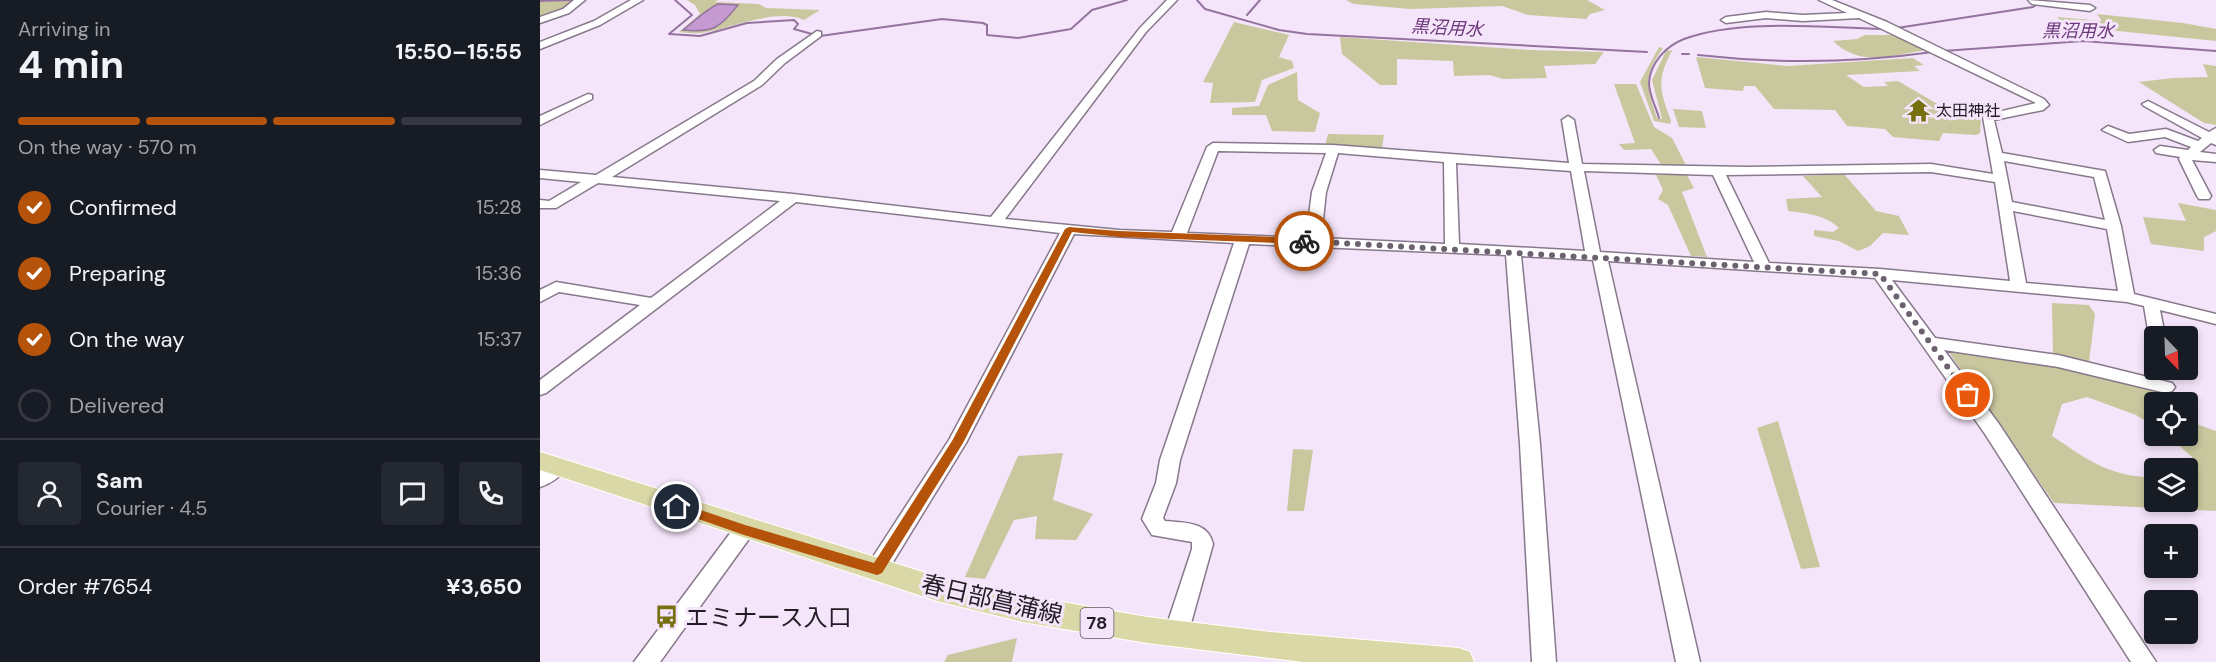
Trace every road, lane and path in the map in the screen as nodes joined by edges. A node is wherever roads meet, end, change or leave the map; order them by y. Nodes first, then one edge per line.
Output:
1 (580, 0) edge
2 (638, 0) edge
3 (1172, 0) edge
4 (1824, 0) edge
5 (2032, 1) edge
6 (2057, 2) edge
7 (2090, 8) dead end
8 (1862, 15) junction
9 (540, 20) edge
10 (1726, 20) dead end
11 (817, 34) dead end
12 (540, 46) edge
13 (588, 98) dead end
14 (2148, 104) dead end
15 (1568, 120) dead end
16 (540, 121) edge
17 (2108, 130) dead end
18 (2206, 142) edge
19 (1333, 149) junction
20 (2160, 150) dead end
21 (1995, 156) junction
22 (2216, 158) edge
23 (1450, 160) junction
24 (1578, 168) junction
25 (1718, 171) junction
26 (540, 174) edge
27 (560, 176) junction
28 (598, 179) junction
29 (2001, 179) junction
30 (540, 188) edge
31 (2204, 196) dead end
32 (793, 198) junction
33 (540, 204) edge
34 (2006, 206) junction
35 (995, 222) junction
36 (2114, 226) junction
37 (1069, 229) junction
38 (1179, 236) junction
39 (1243, 238) junction
40 (1313, 241) junction
41 (1452, 248) junction
42 (1513, 251) junction
43 (1597, 256) junction
44 (1764, 267) junction
45 (1880, 274) junction
46 (2019, 287) junction
47 (540, 297) edge
48 (2127, 297) junction
49 (2151, 302) junction
50 (655, 303) junction
51 (2216, 319) edge
52 (2155, 326) edge
53 (1930, 343) junction
54 (2165, 380) edge
55 (540, 389) edge
56 (546, 469) edge
57 (744, 530) junction
58 (877, 570) junction
59 (1176, 634) junction
60 (1413, 660) edge
61 (646, 662) edge
62 (1459, 662) edge
63 (1544, 662) edge
64 (1688, 662) edge
65 (2145, 662) edge

1 - 9 street
2 - 12 street
3 - 35 street
4 - 8 street
5 - 6 street
6 - 7 street
8 - 10 street
8 - 21 street
11 - 28 street
13 - 16 street
14 - 18 street
15 - 24 street
17 - 18 street
18 - 20 street
18 - 22 street
18 - 31 street
19 - 23 street
19 - 38 street
19 - 40 street
21 - 29 street
21 - 36 street
23 - 24 street
23 - 41 street
24 - 25 street
24 - 43 street
25 - 29 street
25 - 44 street
26 - 27 street
27 - 28 street
27 - 30 street
28 - 32 street
28 - 33 street
29 - 34 street
32 - 35 street
32 - 50 street
34 - 36 street
34 - 46 street
35 - 37 street
36 - 48 street
37 - 38 street
37 - 58 street
38 - 39 street
39 - 40 street
39 - 59 street
40 - 41 street
41 - 42 street
42 - 43 street
42 - 63 street
43 - 44 street
43 - 64 street
44 - 45 street
45 - 46 street
45 - 53 street
46 - 48 street
47 - 50 street
48 - 49 street
49 - 51 street
49 - 52 street
50 - 55 street
53 - 54 street
53 - 65 street
56 - 57 main road, 春日部菖蒲線 / 78
57 - 58 main road, 春日部菖蒲線 / 78
57 - 61 street
58 - 59 main road, 春日部菖蒲線 / 78
59 - 60 main road, 春日部菖蒲線 / 78
60 - 62 main road, 春日部菖蒲線 / 78

